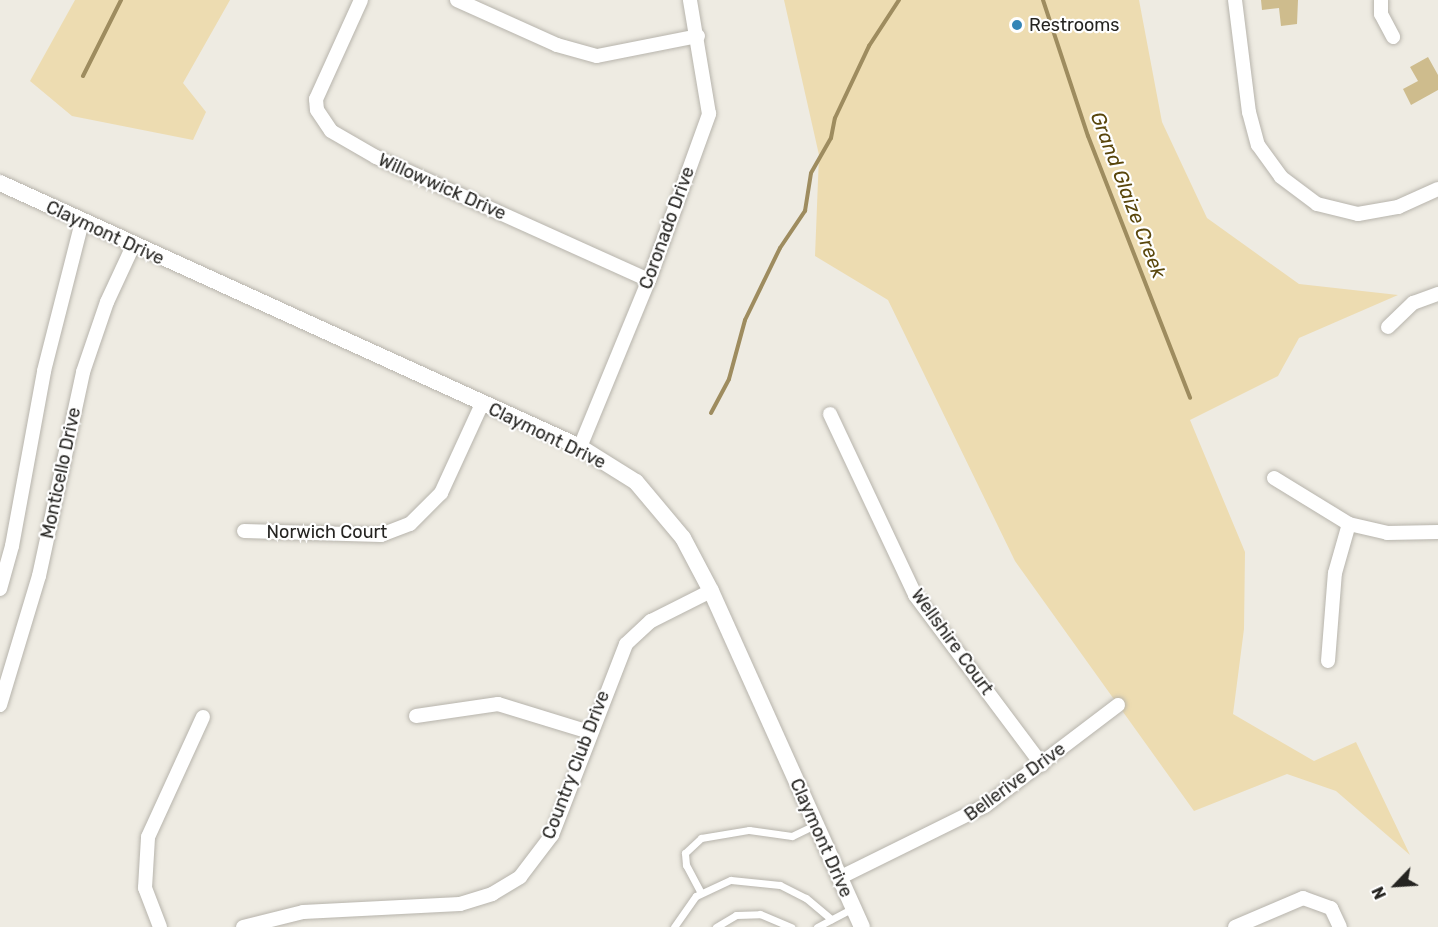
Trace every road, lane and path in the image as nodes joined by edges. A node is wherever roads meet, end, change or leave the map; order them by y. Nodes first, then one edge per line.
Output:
1 (361, 0) edge
2 (457, 0) edge
3 (690, 0) edge
4 (1235, 0) edge
5 (1381, 0) edge
6 (698, 36) junction
7 (1394, 37) dead end
8 (0, 183) edge
9 (1438, 189) edge
10 (82, 222) junction
11 (133, 246) junction
12 (649, 280) junction
13 (1438, 294) edge
14 (1388, 327) dead end
15 (482, 404) junction
16 (830, 414) dead end
17 (580, 447) junction
18 (1274, 478) dead end
19 (1349, 524) junction
20 (244, 531) dead end
21 (1438, 532) edge
22 (0, 589) edge
23 (711, 591) junction
24 (1328, 661) dead end
25 (0, 705) edge
26 (1118, 705) dead end
27 (416, 716) dead end
28 (203, 717) dead end
29 (589, 732) junction
30 (1042, 765) junction
31 (815, 825) junction
32 (839, 878) junction
33 (701, 892) junction
34 (853, 908) junction
35 (831, 919) junction
36 (821, 926) edge
37 (160, 927) edge
38 (243, 927) edge
39 (674, 927) edge
40 (716, 927) edge
41 (791, 927) edge
42 (862, 927) edge
43 (1235, 927) edge
44 (1340, 927) edge

1 - 12 street, Willowwick Drive
2 - 6 street
3 - 6 street, Coronado Drive
4 - 9 street
5 - 7 street
6 - 12 street, Coronado Drive
8 - 10 street, Claymont Drive
10 - 11 street, Claymont Drive
10 - 22 street, Monticello Drive
11 - 15 street, Claymont Drive
11 - 25 street, Monticello Drive
12 - 17 street, Coronado Drive
13 - 14 street
15 - 17 street, Claymont Drive
15 - 20 street, Norwich Court
16 - 30 street, Wellshire Court
17 - 23 street, Claymont Drive
18 - 19 street
19 - 21 street
19 - 24 street
23 - 29 street, Country Club Drive
23 - 31 street, Claymont Drive
26 - 30 street, Bellerive Drive
27 - 29 street
28 - 37 street
29 - 38 street, Country Club Drive
30 - 32 street, Bellerive Drive
31 - 32 street, Claymont Drive
31 - 33 lane
32 - 34 street, Claymont Drive
33 - 35 lane
33 - 39 lane
34 - 35 lane
34 - 42 street, Claymont Drive
35 - 36 lane
40 - 41 lane
43 - 44 street

